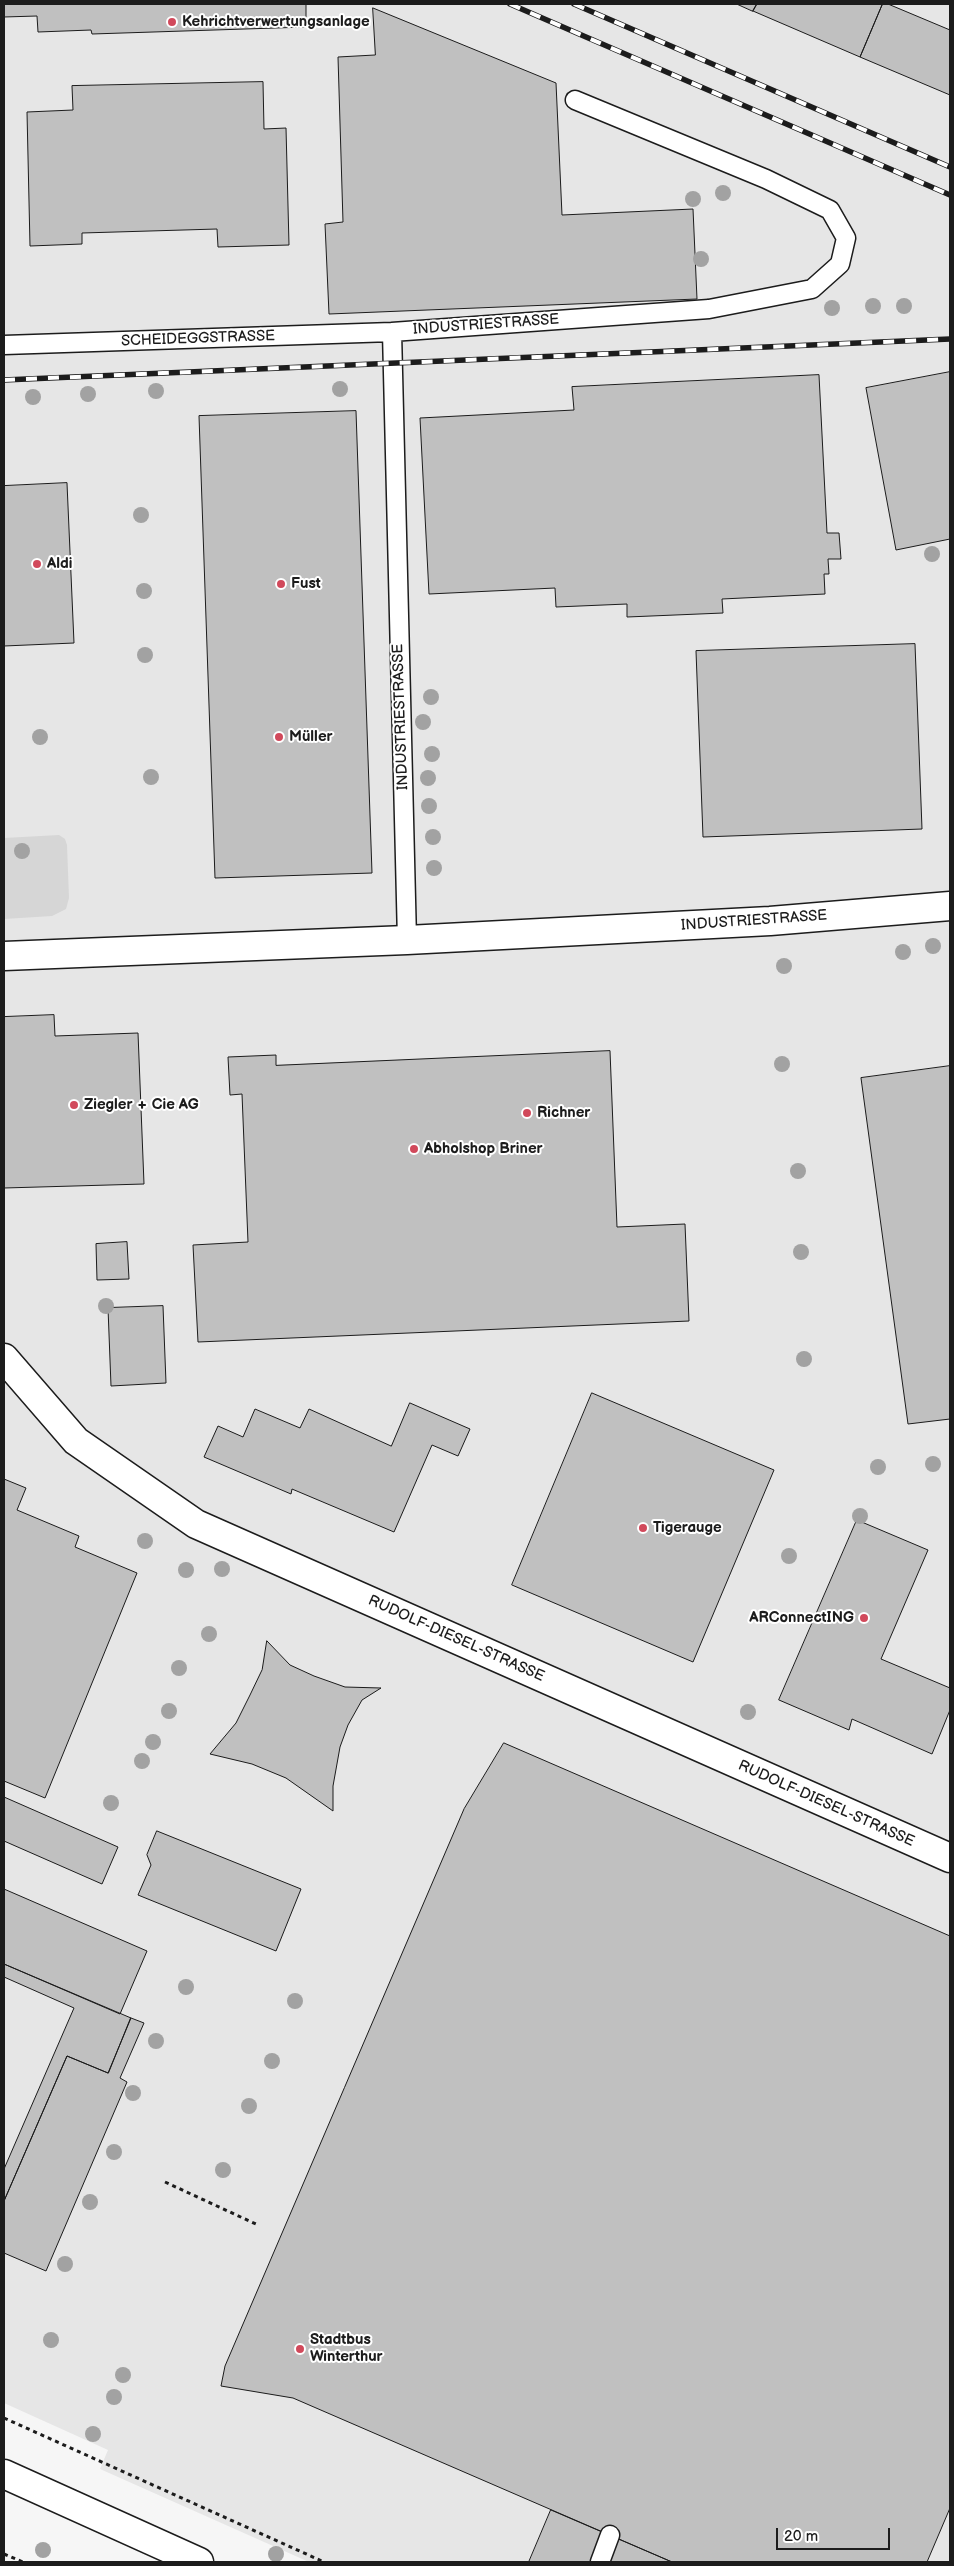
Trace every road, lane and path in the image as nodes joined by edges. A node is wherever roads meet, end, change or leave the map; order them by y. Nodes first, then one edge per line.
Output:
1 (575, 100) dead end
2 (392, 332) junction
3 (4, 346) edge
4 (950, 906) edge
5 (407, 940) junction
6 (4, 956) edge
7 (4, 1358) edge
8 (950, 1858) edge
9 (165, 2182) dead end
10 (258, 2225) dead end
11 (4, 2418) edge
12 (4, 2474) edge
13 (610, 2535) dead end
14 (4, 2554) edge
15 (23, 2562) edge
16 (198, 2562) edge
17 (324, 2562) edge
18 (600, 2562) edge

1 - 2 lane, INDUSTRIESTRASSE
2 - 3 lane, SCHEIDEGGSTRASSE
2 - 5 lane, INDUSTRIESTRASSE
4 - 5 street, INDUSTRIESTRASSE
5 - 6 street, INDUSTRIESTRASSE
7 - 8 street, RUDOLF-DIESEL-STRASSE
9 - 10 path
11 - 17 path
12 - 16 street
13 - 18 lane
14 - 15 path

